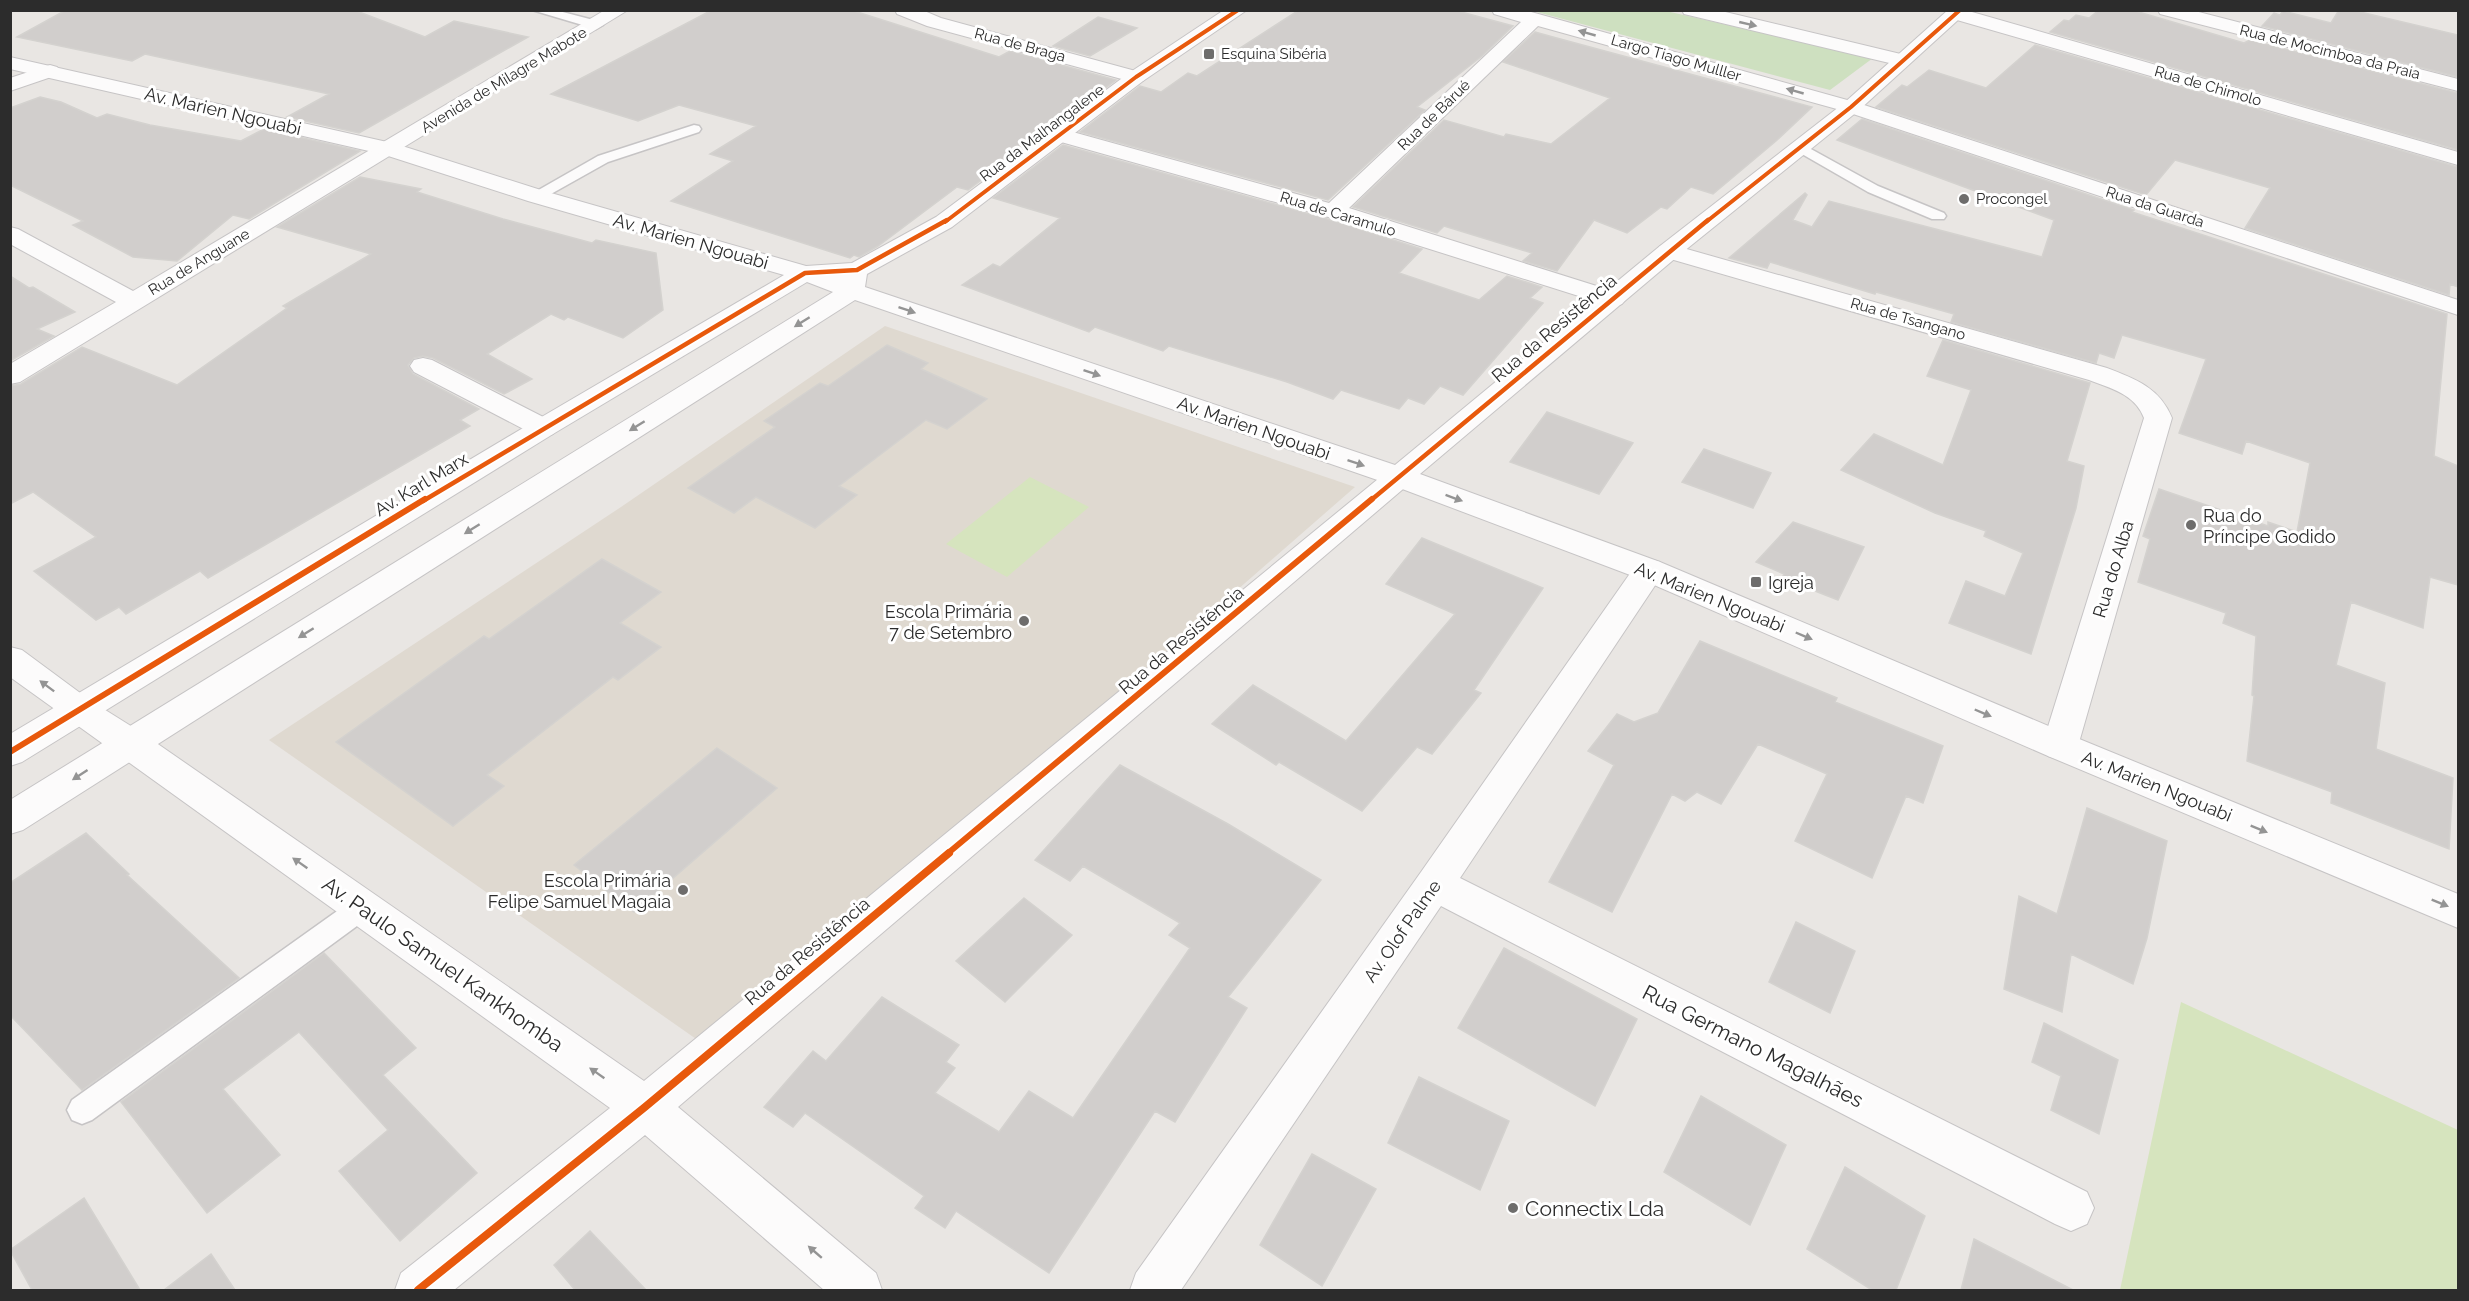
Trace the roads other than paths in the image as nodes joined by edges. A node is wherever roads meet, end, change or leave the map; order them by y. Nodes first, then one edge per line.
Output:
1 (538, 10) edge
2 (619, 10) edge
3 (904, 10) edge
4 (1238, 10) edge
5 (1501, 10) edge
6 (1691, 10) edge
7 (2167, 10) edge
8 (1959, 12) edge
9 (1535, 19) junction
10 (596, 25) junction
11 (1902, 60) junction
12 (10, 63) edge
13 (50, 71) junction
14 (1136, 77) junction
15 (10, 85) edge
16 (2458, 85) edge
17 (1851, 107) junction
18 (694, 129) dead end
19 (1062, 135) junction
20 (1800, 147) junction
21 (388, 149) junction
22 (2458, 159) edge
23 (536, 196) junction
24 (1333, 211) junction
25 (1938, 216) dead end
26 (10, 234) edge
27 (1669, 251) junction
28 (805, 273) junction
29 (854, 280) junction
30 (1613, 299) junction
31 (133, 301) junction
32 (2458, 308) edge
33 (423, 366) dead end
34 (10, 376) edge
35 (2144, 394) joint
36 (543, 428) junction
37 (1399, 477) junction
38 (1649, 570) junction
39 (10, 659) edge
40 (79, 710) junction
41 (130, 743) junction
42 (2060, 746) junction
43 (10, 752) edge
44 (10, 819) edge
45 (1435, 884) junction
46 (363, 907) junction
47 (2458, 911) edge
48 (645, 1107) junction
49 (82, 1110) dead end
50 (2071, 1208) dead end
51 (418, 1290) edge
52 (859, 1290) edge
53 (1153, 1290) edge

1 - 10 lane
2 - 10 street, Avenida de Milagre Mabote
3 - 14 street, Rua de Braga
4 - 14 street, Rua da Malhangalene
5 - 9 street, Largo Tiago Mulller
6 -> 11 street
7 - 16 street, Rua de Mocimboa da Praia
8 - 11 street, Rua da Resistência
8 - 22 street, Rua de Chimolo
17 -> 9 street, Largo Tiago Mulller
9 - 24 street, Rua de Bárué
10 - 21 street, Avenida de Milagre Mabote
11 - 17 street, Rua da Resistência
12 - 13 street, Av. Marien Ngouabi
13 - 15 street
13 - 21 street, Av. Marien Ngouabi
14 - 19 street, Rua da Malhangalene
17 - 20 street, Rua da Resistência
17 - 32 street, Rua da Guarda
18 - 23 lane
19 - 24 street, Rua de Caramulo
19 - 29 street, Rua da Malhangalene
20 - 25 lane
20 - 27 street, Rua da Resistência
21 - 23 street, Av. Marien Ngouabi
21 - 31 street, Rua de Anguane
23 - 28 street, Av. Marien Ngouabi
24 - 30 street, Rua de Caramulo
26 - 31 street
27 - 30 street, Rua da Resistência
27 - 35 street, Rua de Tsangano
28 - 29 street, Av. Marien Ngouabi
28 - 36 street, Av. Karl Marx
29 -> 37 street, Av. Marien Ngouabi
29 -> 41 street
30 - 37 street, Rua da Resistência
31 - 34 street, Rua de Anguane
33 - 36 street
35 - 42 street, Rua do Alba
36 - 40 street, Av. Karl Marx
37 -> 38 street, Av. Marien Ngouabi
37 - 48 street, Rua da Resistência
38 -> 42 street, Av. Marien Ngouabi
38 - 45 street, Av. Olof Palme
40 -> 39 street, Av. Paulo Samuel Kankhomba
40 - 41 street, Av. Paulo Samuel Kankhomba
40 - 43 street, Av. Karl Marx
41 -> 44 street
46 -> 41 street, Av. Paulo Samuel Kankhomba
42 -> 47 street, Av. Marien Ngouabi
45 - 50 street, Rua Germano Magalhães
45 - 53 street, Av. Olof Palme
48 -> 46 street, Av. Paulo Samuel Kankhomba
46 - 49 lane
48 - 51 street, Rua da Resistência
52 -> 48 street, Av. Paulo Samuel Kankhomba

